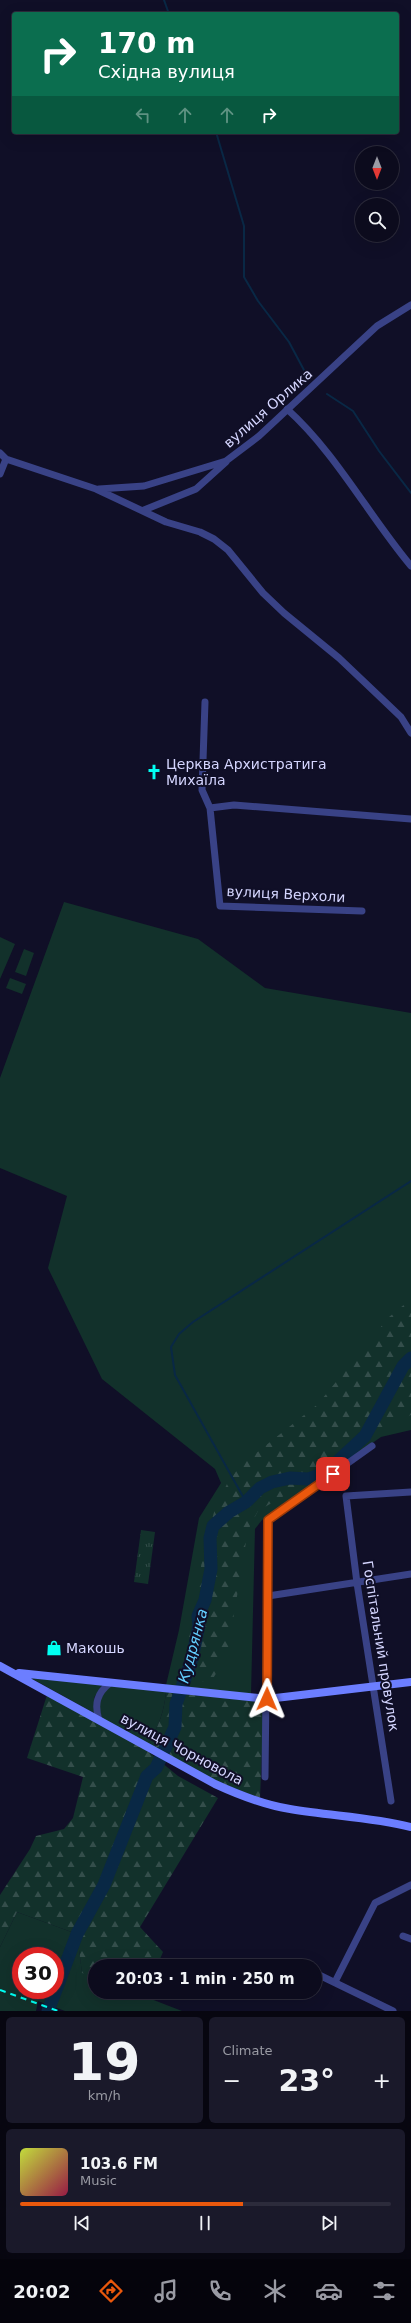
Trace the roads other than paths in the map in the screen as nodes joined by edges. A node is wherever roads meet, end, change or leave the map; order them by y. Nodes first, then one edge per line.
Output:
1 (411, 305) edge
2 (287, 410) junction
3 (0, 453) edge
4 (6, 459) junction
5 (226, 461) junction
6 (0, 474) edge
7 (96, 489) junction
8 (144, 510) junction
9 (411, 566) edge
10 (205, 702) dead end
11 (411, 734) edge
12 (210, 808) junction
13 (411, 819) edge
14 (362, 911) dead end
15 (372, 1446) dead end
16 (411, 1492) edge
17 (411, 1574) edge
18 (357, 1583) junction
19 (268, 1596) junction
20 (0, 1666) edge
21 (14, 1673) junction
22 (411, 1682) edge
23 (110, 1683) junction
24 (374, 1688) junction
25 (267, 1699) junction
26 (99, 1720) junction
27 (265, 1777) dead end
28 (391, 1801) dead end
29 (411, 1827) edge
30 (411, 1885) edge
31 (403, 1936) dead end
32 (411, 1939) edge
33 (322, 1976) edge
34 (335, 1982) junction
35 (393, 2011) edge

1 - 2 street, вулиця Орлика
2 - 5 street, вулиця Орлика
2 - 9 street
3 - 4 street
4 - 6 street
4 - 7 street
5 - 7 street, вулиця Орлика
5 - 8 street
7 - 8 street
8 - 11 street
10 - 12 street, вулиця Верхоли
12 - 13 street
12 - 14 street, вулиця Верхоли
15 - 19 street
16 - 18 street, Госпітальний провулок
17 - 18 street
18 - 19 street
18 - 24 street, Госпітальний провулок
19 - 25 street
20 - 21 street, вулиця Чорновола
21 - 23 street
21 - 26 street, вулиця Чорновола
22 - 24 street
23 - 25 street
23 - 26 street
24 - 25 street
24 - 28 street, Госпітальний провулок
25 - 27 street
26 - 29 street, вулиця Чорновола
30 - 34 street
31 - 32 street
33 - 34 street
34 - 35 street

